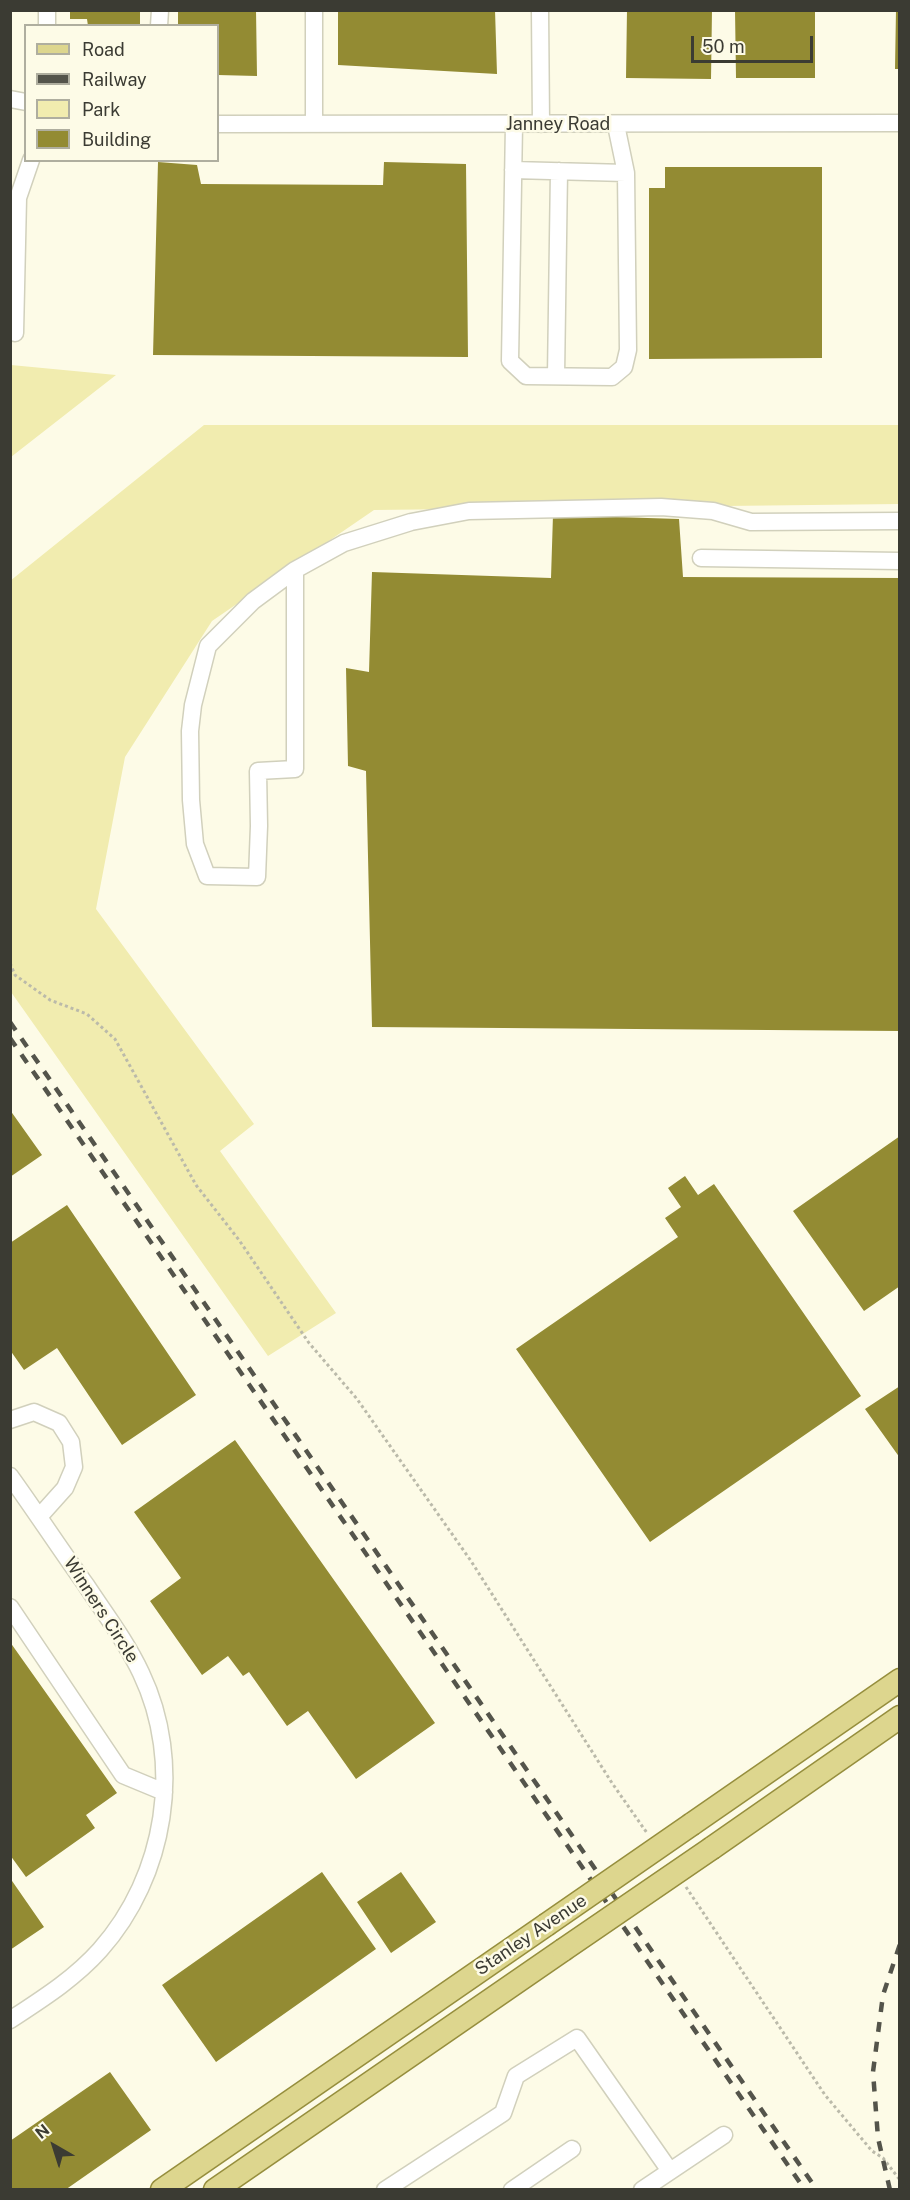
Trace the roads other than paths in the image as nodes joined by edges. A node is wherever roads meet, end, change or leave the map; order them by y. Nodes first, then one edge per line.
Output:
1 (315, 10) edge
2 (540, 10) edge
3 (900, 123) edge
4 (219, 124) edge
5 (314, 124) junction
6 (514, 124) junction
7 (541, 124) junction
8 (616, 124) junction
9 (30, 162) edge
10 (513, 170) junction
11 (559, 171) junction
12 (626, 172) junction
13 (15, 333) dead end
14 (556, 376) junction
15 (900, 521) edge
16 (701, 558) dead end
17 (900, 561) edge
18 (295, 570) junction
19 (10, 1420) edge
20 (10, 1476) edge
21 (39, 1517) junction
22 (10, 1607) edge
23 (900, 1680) edge
24 (900, 1717) edge
25 (164, 1792) junction
26 (10, 2020) edge
27 (724, 2135) dead end
28 (572, 2149) dead end
29 (670, 2171) junction
30 (162, 2190) edge
31 (215, 2190) edge
32 (385, 2190) edge
33 (512, 2190) edge
34 (642, 2190) edge

1 - 5 street
2 - 7 street
3 - 8 street, Janney Road
4 - 5 street, Janney Road
5 - 6 street, Janney Road
6 - 7 street, Janney Road
6 - 10 street
7 - 8 street, Janney Road
8 - 12 street
9 - 13 street
10 - 11 street
10 - 14 street
11 - 12 street
11 - 14 street
12 - 14 street
15 - 18 street
16 - 17 street
18 - 18 street
19 - 21 street
20 - 21 street, Winners Circle
21 - 25 street, Winners Circle
22 - 25 street
23 - 30 main road, Stanley Avenue, bridge
24 - 31 main road, Stanley Avenue, bridge
25 - 26 street, Winners Circle
27 - 29 street
28 - 33 street
29 - 32 street
29 - 34 street

